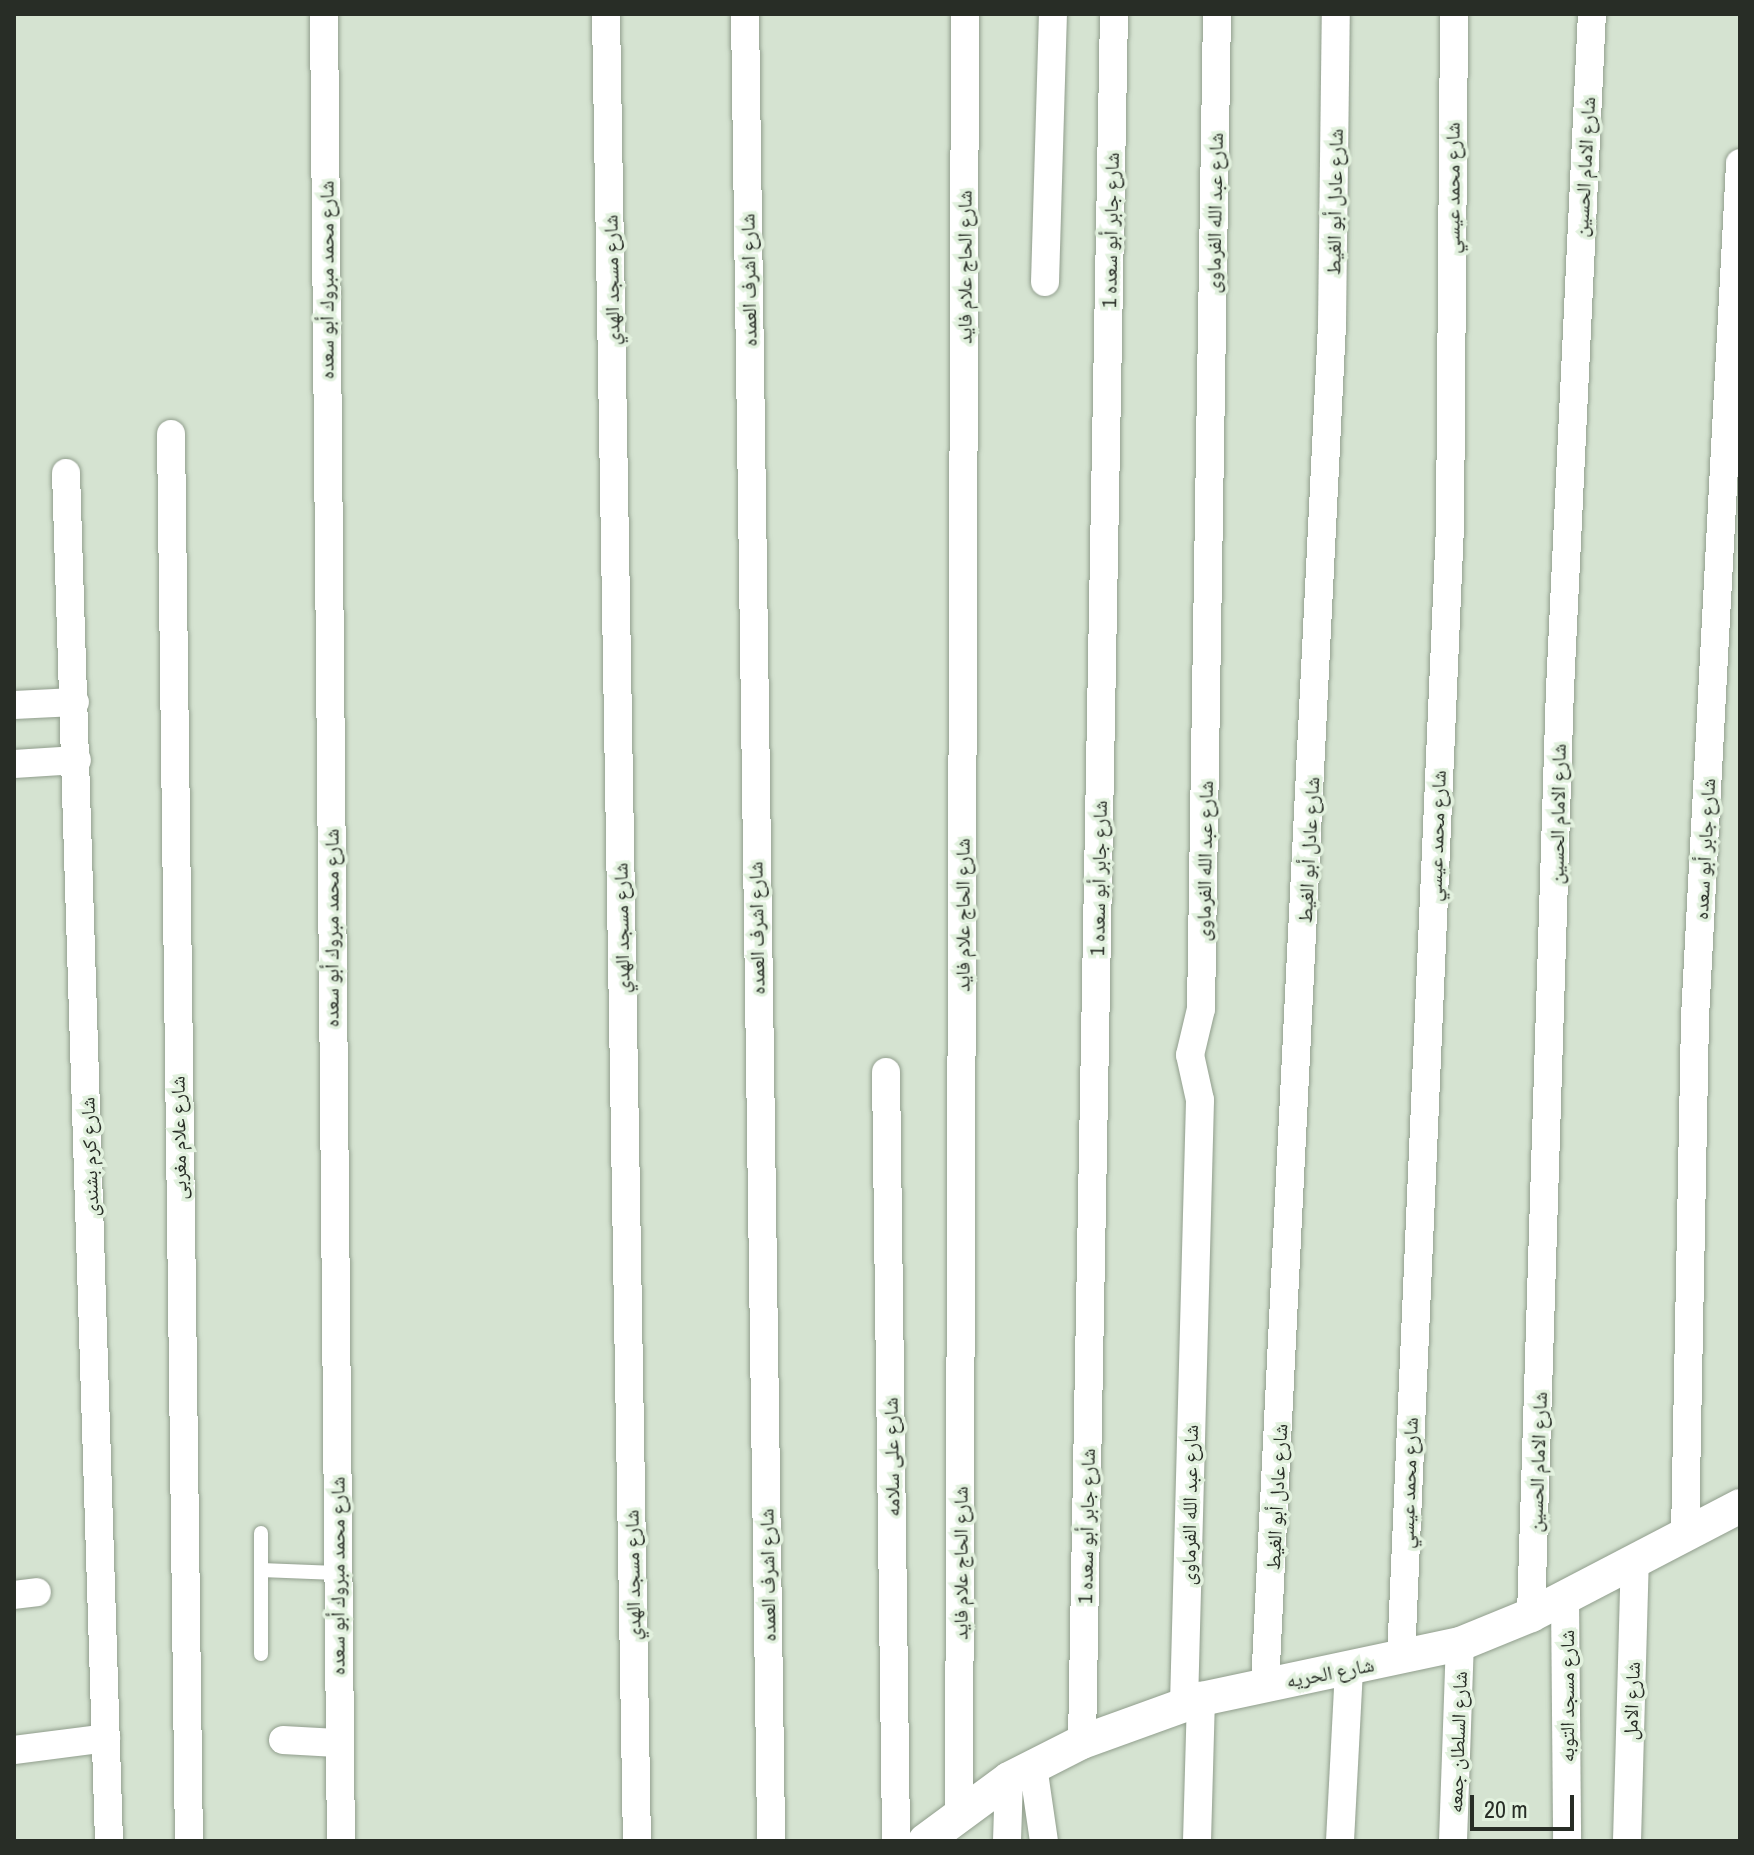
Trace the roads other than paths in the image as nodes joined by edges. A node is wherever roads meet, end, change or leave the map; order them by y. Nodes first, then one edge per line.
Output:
1 (324, 14) edge
2 (606, 14) edge
3 (745, 14) edge
4 (965, 14) edge
5 (1053, 14) edge
6 (1114, 14) edge
7 (1217, 14) edge
8 (1336, 14) edge
9 (1454, 14) edge
10 (1592, 14) edge
11 (1740, 163) edge
12 (1045, 282) dead end
13 (171, 434) dead end
14 (66, 473) dead end
15 (75, 702) junction
16 (14, 705) edge
17 (77, 760) junction
18 (14, 764) edge
19 (886, 1072) dead end
20 (1740, 1506) edge
21 (261, 1533) dead end
22 (1685, 1535) junction
23 (1635, 1561) junction
24 (261, 1570) junction
25 (337, 1573) junction
26 (1565, 1598) junction
27 (1531, 1615) junction
28 (1460, 1644) junction
29 (261, 1654) dead end
30 (1401, 1658) junction
31 (1349, 1671) junction
32 (1265, 1685) junction
33 (1192, 1702) junction
34 (106, 1738) junction
35 (283, 1740) dead end
36 (1082, 1742) junction
37 (337, 1743) junction
38 (14, 1750) edge
39 (1021, 1773) junction
40 (959, 1816) junction
41 (109, 1841) edge
42 (189, 1841) edge
43 (341, 1841) edge
44 (637, 1841) edge
45 (771, 1841) edge
46 (896, 1841) edge
47 (925, 1841) edge
48 (1007, 1841) edge
49 (1044, 1841) edge
50 (1197, 1841) edge
51 (1340, 1841) edge
52 (1453, 1841) edge
53 (1567, 1841) edge
54 (1627, 1841) edge

1 - 25 street, شارع محمد مبروك أبو سعده
2 - 44 street, شارع مسجد الهدي
3 - 45 street, شارع اشرف العمده
4 - 40 street, شارع الحاج علام فايد
5 - 12 street
6 - 36 street, شارع جابر أبو سعده 1
7 - 33 street, شارع عبد الله الفرماوى
8 - 32 street, شارع عادل أبو الغيط
9 - 30 street, شارع محمد عيسي
10 - 27 street, شارع الامام الحسين
11 - 22 street, شارع جابر أبو سعده
13 - 42 street, شارع علام مغربى
14 - 15 street, شارع كرم بشندى
15 - 16 street
15 - 17 street, شارع كرم بشندى
17 - 18 street
17 - 34 street, شارع كرم بشندى
19 - 46 street, شارع على سلامه
20 - 22 street, شارع الحريه
21 - 24 lane
22 - 23 street, شارع الحريه
23 - 26 street, شارع الحريه
23 - 54 street, شارع الامل
24 - 25 lane
24 - 29 lane
25 - 37 street, شارع محمد مبروك أبو سعده
26 - 27 street, شارع الحريه
26 - 53 street, شارع مسجد التوبه
27 - 28 street, شارع الحريه
28 - 30 street, شارع الحريه
28 - 52 street, شارع السلطان جمعه
30 - 31 street, شارع الحريه
31 - 32 street, شارع الحريه
31 - 51 street
32 - 33 street, شارع الحريه
33 - 36 street, شارع الحريه
33 - 50 street, شارع عبد الله الفرماوى
34 - 38 street
34 - 41 street, شارع كرم بشندى
35 - 37 street
36 - 39 street, شارع الحريه
37 - 43 street, شارع محمد مبروك أبو سعده
39 - 40 street, شارع الحريه
39 - 48 street
39 - 49 street
40 - 47 street, شارع الحريه

